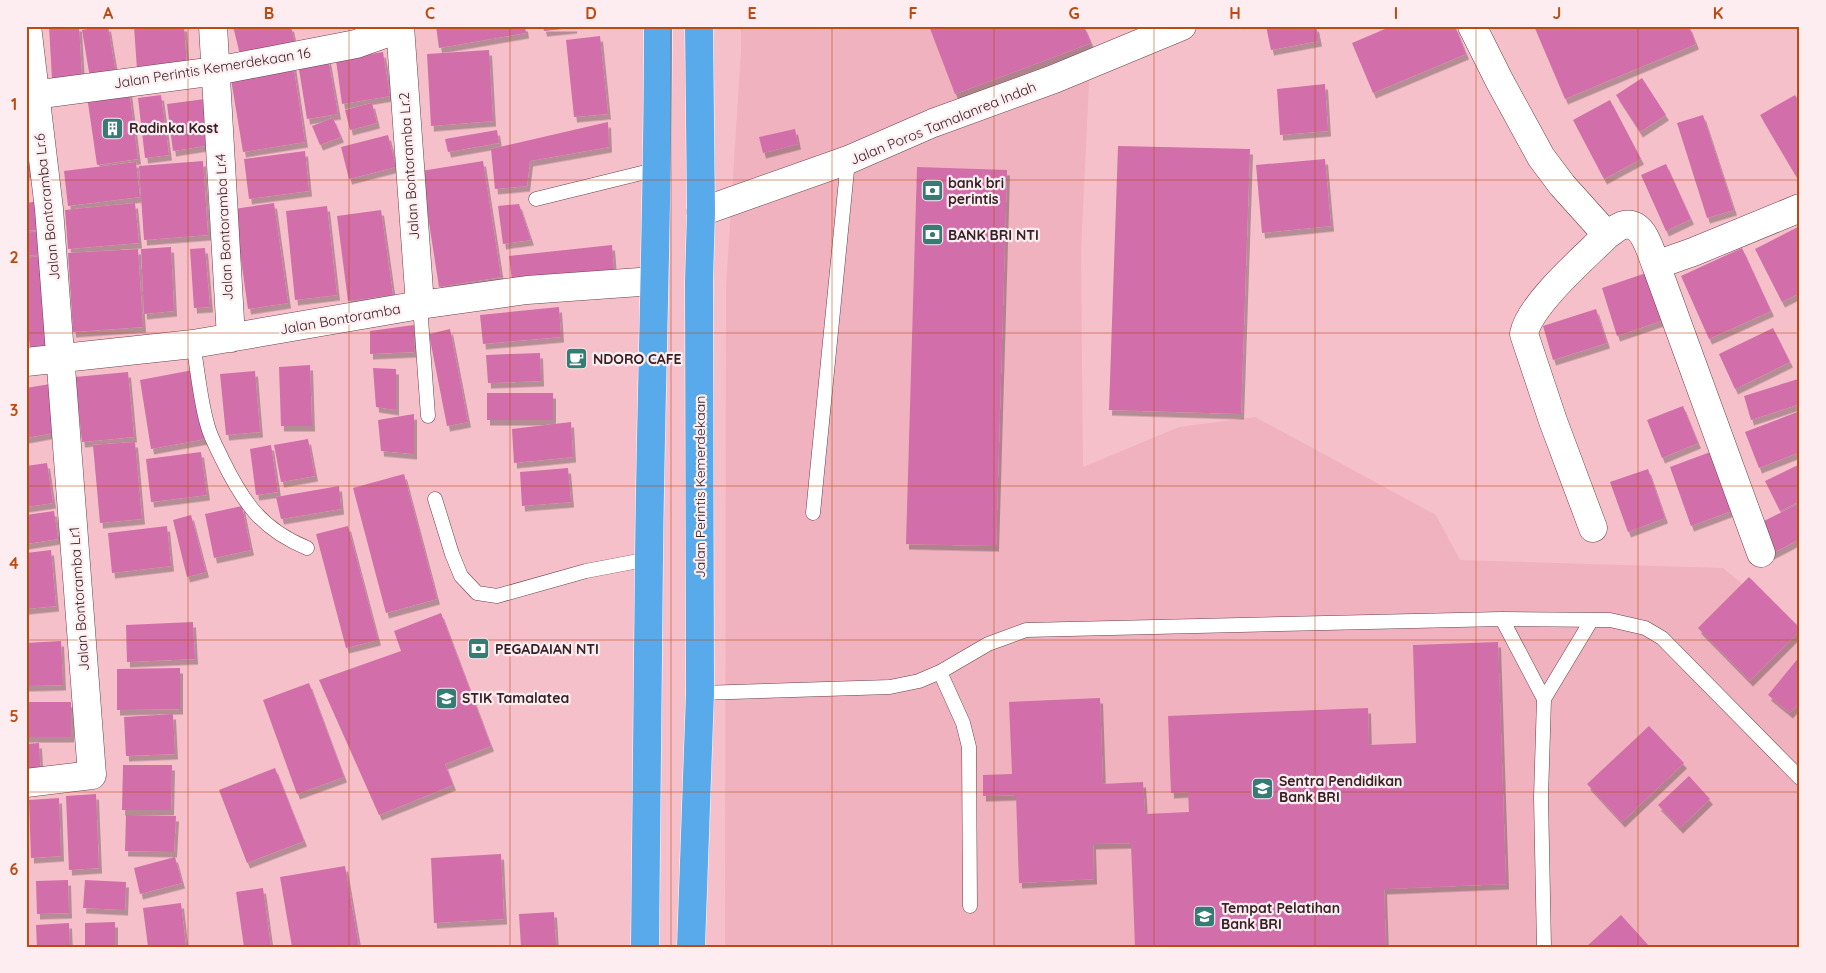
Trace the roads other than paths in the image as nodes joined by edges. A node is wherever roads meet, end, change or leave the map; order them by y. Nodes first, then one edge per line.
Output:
1 (27, 26) edge
2 (213, 26) edge
3 (393, 26) edge
4 (400, 26) edge
5 (658, 26) edge
6 (700, 26) edge
7 (1182, 26) edge
8 (1472, 26) edge
9 (216, 71) junction
10 (31, 96) edge
11 (848, 160) junction
12 (658, 169) junction
13 (536, 199) dead end
14 (1800, 208) edge
15 (701, 212) junction
16 (1607, 235) junction
17 (1656, 265) junction
18 (654, 281) junction
19 (420, 305) junction
20 (231, 338) junction
21 (193, 344) junction
22 (60, 358) junction
23 (26, 362) edge
24 (428, 416) dead end
25 (434, 499) dead end
26 (813, 513) dead end
27 (1593, 528) dead end
28 (307, 548) dead end
29 (1761, 553) dead end
30 (638, 560) junction
31 (1502, 619) junction
32 (1591, 621) junction
33 (940, 672) junction
34 (700, 693) junction
35 (1544, 699) junction
36 (1800, 778) edge
37 (26, 784) edge
38 (970, 906) dead end
39 (646, 947) edge
40 (691, 947) edge
41 (1544, 947) edge

1 - 10 street, Jalan Bontoramba Lr.6
2 - 9 street, Jalan Bontoramba Lr.4
3 - 9 street, Jalan Perintis Kemerdekaan 16
4 - 19 street, Jalan Bontoramba Lr.2
5 - 12 highway
6 - 15 highway, Jalan Perintis Kemerdekaan
7 - 11 street, Jalan Poros Tamalanrea Indah
8 - 16 street
9 - 10 street, Jalan Perintis Kemerdekaan 16
9 - 20 street, Jalan Bontoramba Lr.4
10 - 22 street, Jalan Bontoramba Lr.6
11 - 15 street, Jalan Poros Tamalanrea Indah
11 - 26 lane
12 - 13 lane
12 - 18 highway
14 - 17 street
15 - 34 highway, Jalan Perintis Kemerdekaan
16 - 17 street
16 - 27 street
17 - 29 street
18 - 19 street, Jalan Bontoramba
18 - 30 highway
19 - 20 street, Jalan Bontoramba
19 - 24 lane
20 - 21 street, Jalan Bontoramba
21 - 22 street, Jalan Bontoramba
21 - 28 lane
22 - 23 street, Jalan Bontoramba
22 - 37 street, Jalan Bontoramba Lr.1
25 - 30 lane
30 - 39 highway
31 - 32 lane
31 - 33 lane
31 - 35 lane
32 - 35 lane
32 - 36 lane
33 - 34 lane
33 - 38 lane
34 - 40 highway, Jalan Perintis Kemerdekaan
35 - 41 lane

